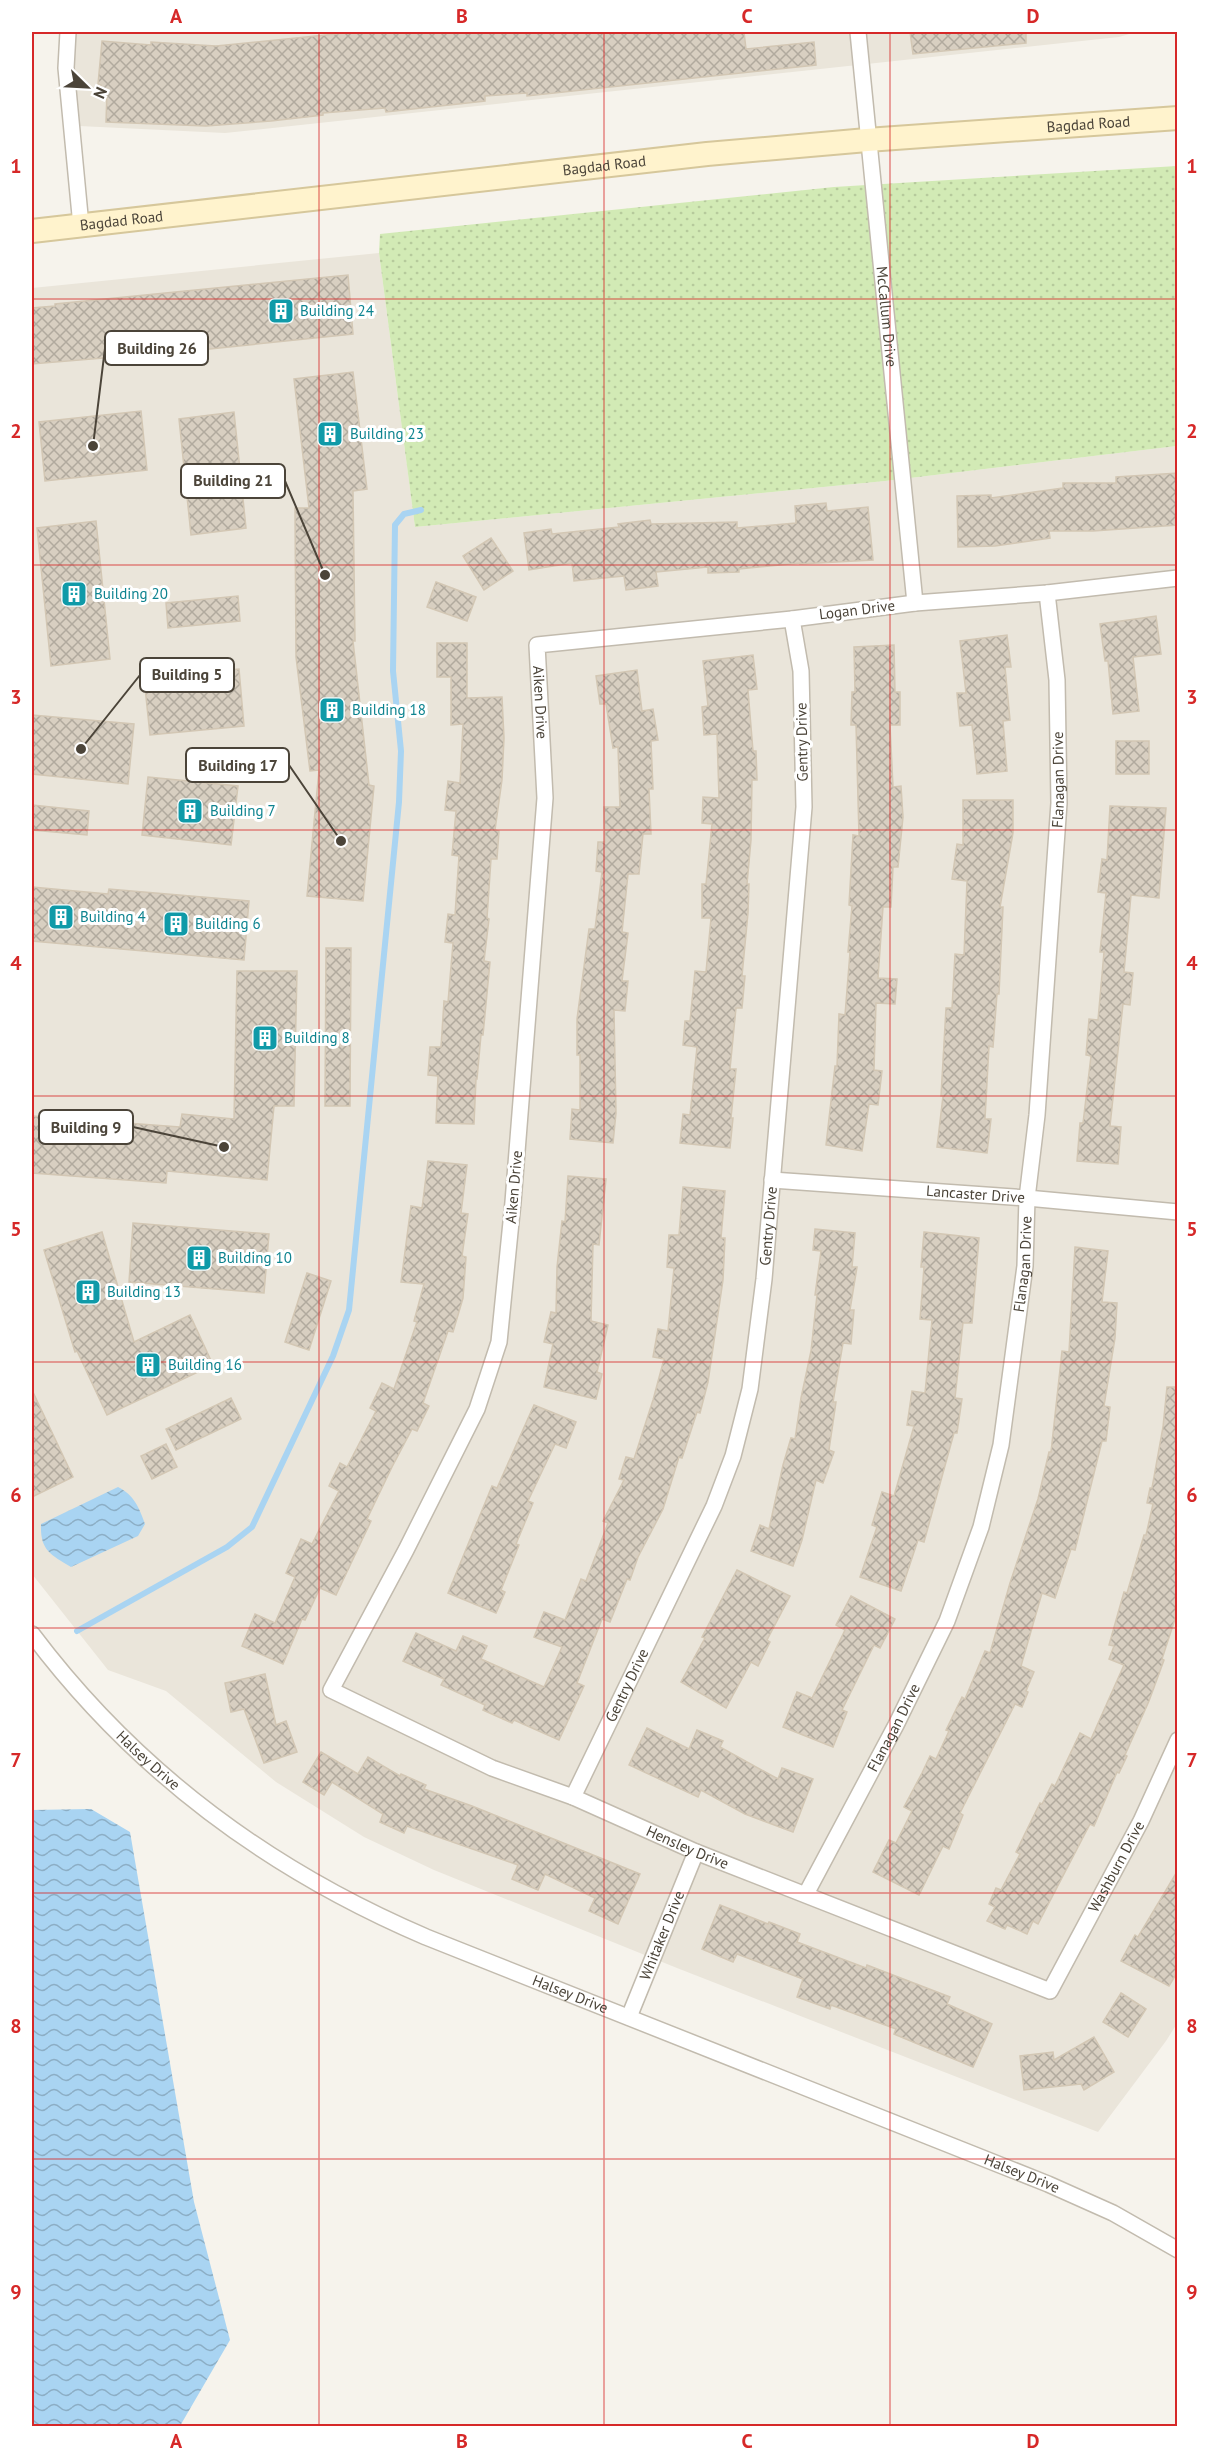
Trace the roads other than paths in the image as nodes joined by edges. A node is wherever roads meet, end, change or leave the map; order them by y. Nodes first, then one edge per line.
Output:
1 (68, 32) edge
2 (858, 32) edge
3 (1178, 118) edge
4 (867, 140) junction
5 (81, 226) junction
6 (32, 231) edge
7 (1178, 578) edge
8 (1047, 593) junction
9 (915, 603) junction
10 (792, 619) junction
11 (537, 645) joint
12 (772, 1180) junction
13 (1027, 1198) junction
14 (1178, 1212) edge
15 (32, 1634) edge
16 (331, 1690) joint
17 (1178, 1740) edge
18 (573, 1797) junction
19 (696, 1852) junction
20 (806, 1894) junction
21 (1050, 1991) joint
22 (629, 2017) junction
23 (1178, 2250) edge

1 - 5 street
2 - 4 street, McCallum Drive
3 - 4 street, Bagdad Road
4 - 5 street, Bagdad Road
4 - 9 street, McCallum Drive
5 - 6 street, Bagdad Road
7 - 8 street, Logan Drive
8 - 9 street, Logan Drive
8 - 13 street, Flanagan Drive
9 - 10 street, Logan Drive
10 - 11 street, Logan Drive
10 - 12 street, Gentry Drive
11 - 16 street, Aiken Drive
12 - 13 street, Lancaster Drive
12 - 18 street, Gentry Drive
13 - 14 street, Lancaster Drive
13 - 20 street, Flanagan Drive
15 - 22 street, Halsey Drive
16 - 18 street, Hensley Drive
17 - 21 street, Washburn Drive
18 - 19 street, Hensley Drive
19 - 20 street, Hensley Drive
19 - 22 street, Whitaker Drive
20 - 21 street, Hensley Drive
22 - 23 street, Halsey Drive

